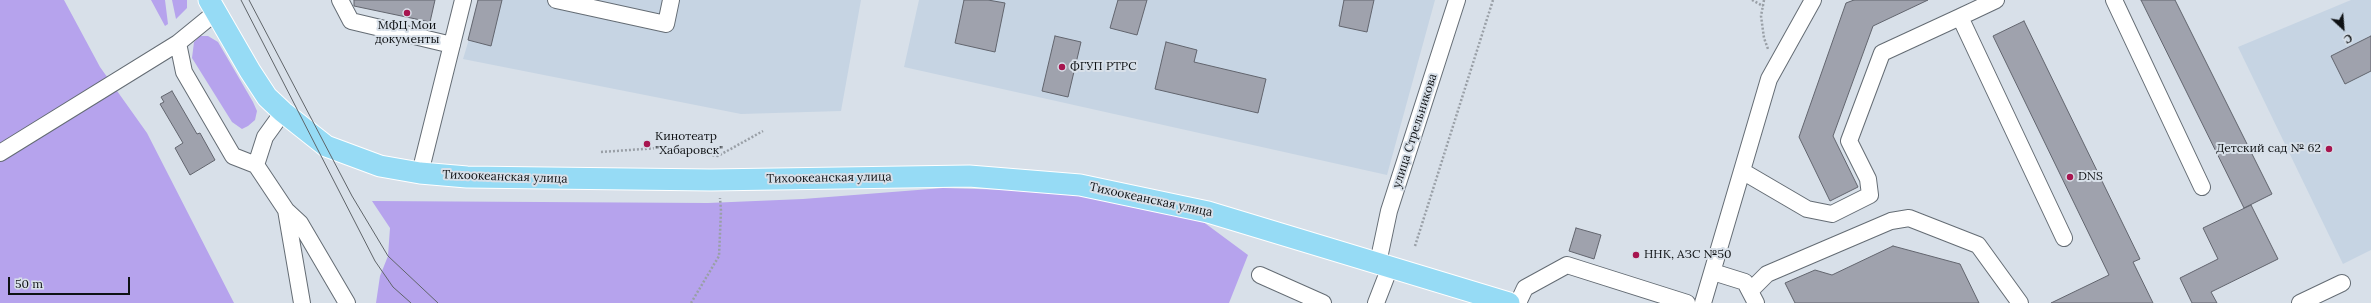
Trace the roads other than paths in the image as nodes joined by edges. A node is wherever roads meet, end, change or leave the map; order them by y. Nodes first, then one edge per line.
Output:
1 (340, 0) edge
2 (463, 0) edge
3 (556, 0) edge
4 (671, 0) edge
5 (1457, 0) edge
6 (1813, 0) edge
7 (1996, 0) edge
8 (2114, 0) edge
9 (212, 6) edge
10 (1960, 17) junction
11 (178, 43) junction
12 (452, 46) junction
13 (283, 112) junction
14 (0, 153) edge
15 (256, 164) junction
16 (1742, 171) junction
17 (420, 173) junction
18 (2202, 187) dead end
19 (286, 210) junction
20 (2064, 238) dead end
21 (1384, 265) junction
22 (1713, 272) junction
23 (1260, 275) dead end
24 (2342, 283) dead end
25 (1753, 297) edge
26 (302, 303) edge
27 (347, 303) edge
28 (1323, 303) edge
29 (1376, 303) edge
30 (1509, 303) edge
31 (1518, 303) edge
32 (1687, 303) edge
33 (1703, 303) edge
34 (2020, 303) edge
35 (2300, 303) edge

1 - 12 street
2 - 12 street
3 - 4 street
5 - 21 street, улица Стрельникова
6 - 16 street
7 - 10 street
8 - 18 street
9 - 11 street
9 - 13 main road, Тихоокеанская улица
10 - 16 street
10 - 20 street
11 - 14 street
11 - 15 street
12 - 17 street
13 - 15 street
13 - 17 main road, Тихоокеанская улица
15 - 19 street
16 - 22 street
17 - 21 main road, Тихоокеанская улица
19 - 26 street
19 - 27 street
21 - 29 street, улица Стрельникова
21 - 30 main road, Тихоокеанская улица
22 - 25 street
22 - 33 street
23 - 28 street
24 - 35 street
25 - 34 street
31 - 32 street

